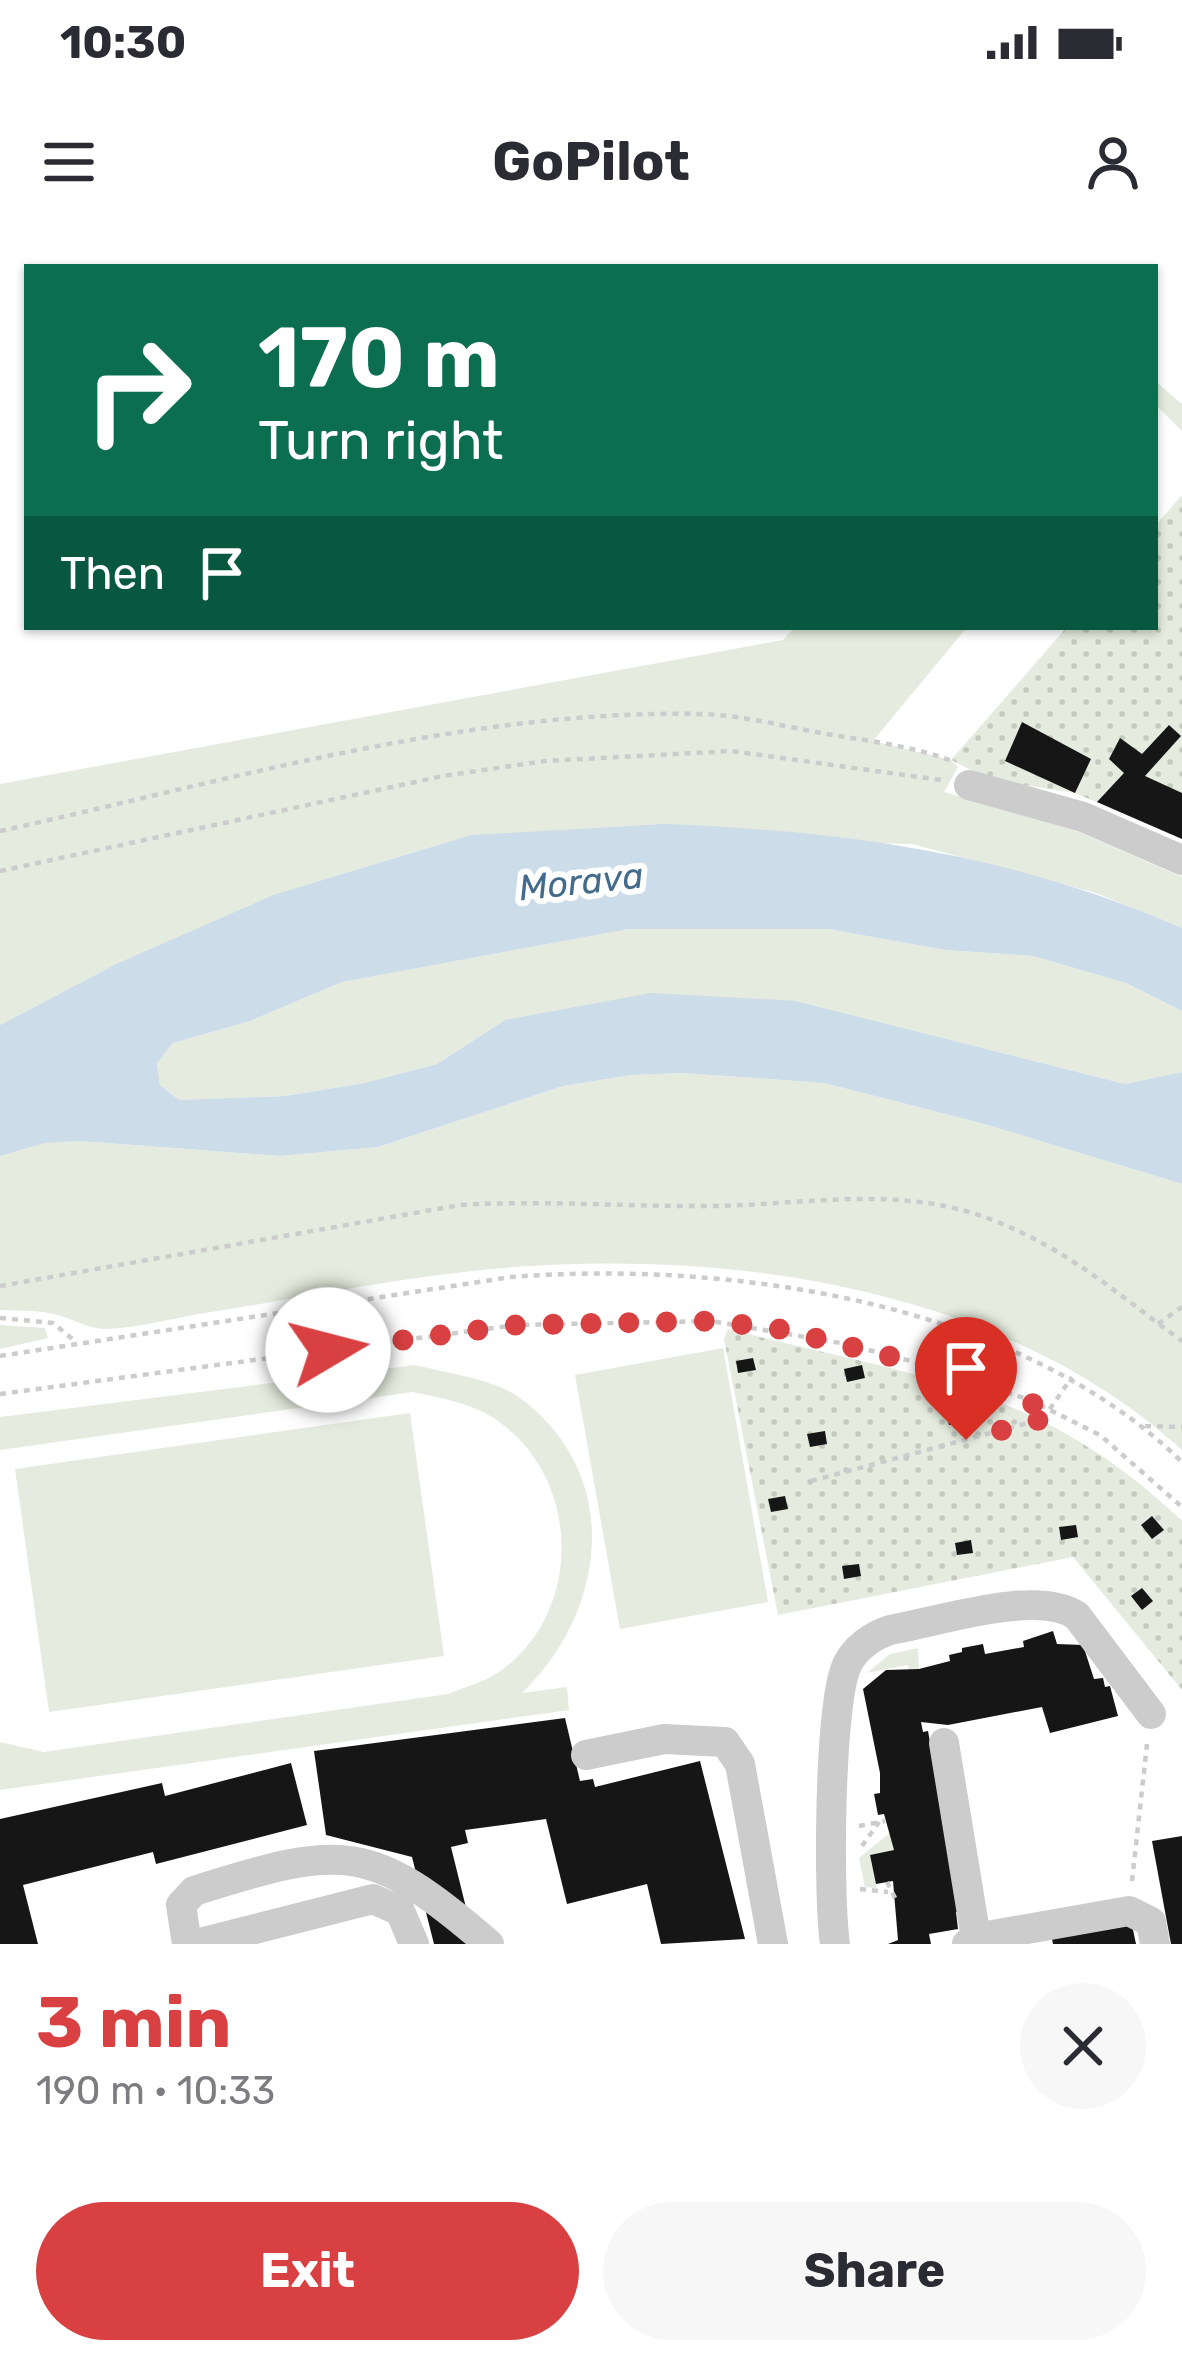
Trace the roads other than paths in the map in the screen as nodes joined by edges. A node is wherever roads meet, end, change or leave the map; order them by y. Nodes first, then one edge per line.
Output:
1 (969, 785) road end
2 (1182, 860) edge
3 (1151, 1714) road end
4 (944, 1743) dead end
5 (586, 1755) dead end
6 (971, 1941) edge
7 (187, 1944) edge
8 (196, 1944) edge
9 (414, 1944) edge
10 (489, 1944) edge
11 (773, 1944) edge
12 (835, 1944) edge
13 (1155, 1944) edge

1 - 2 street
3 - 12 street
4 - 6 street
5 - 11 street
6 - 13 street
7 - 10 street
8 - 9 street

